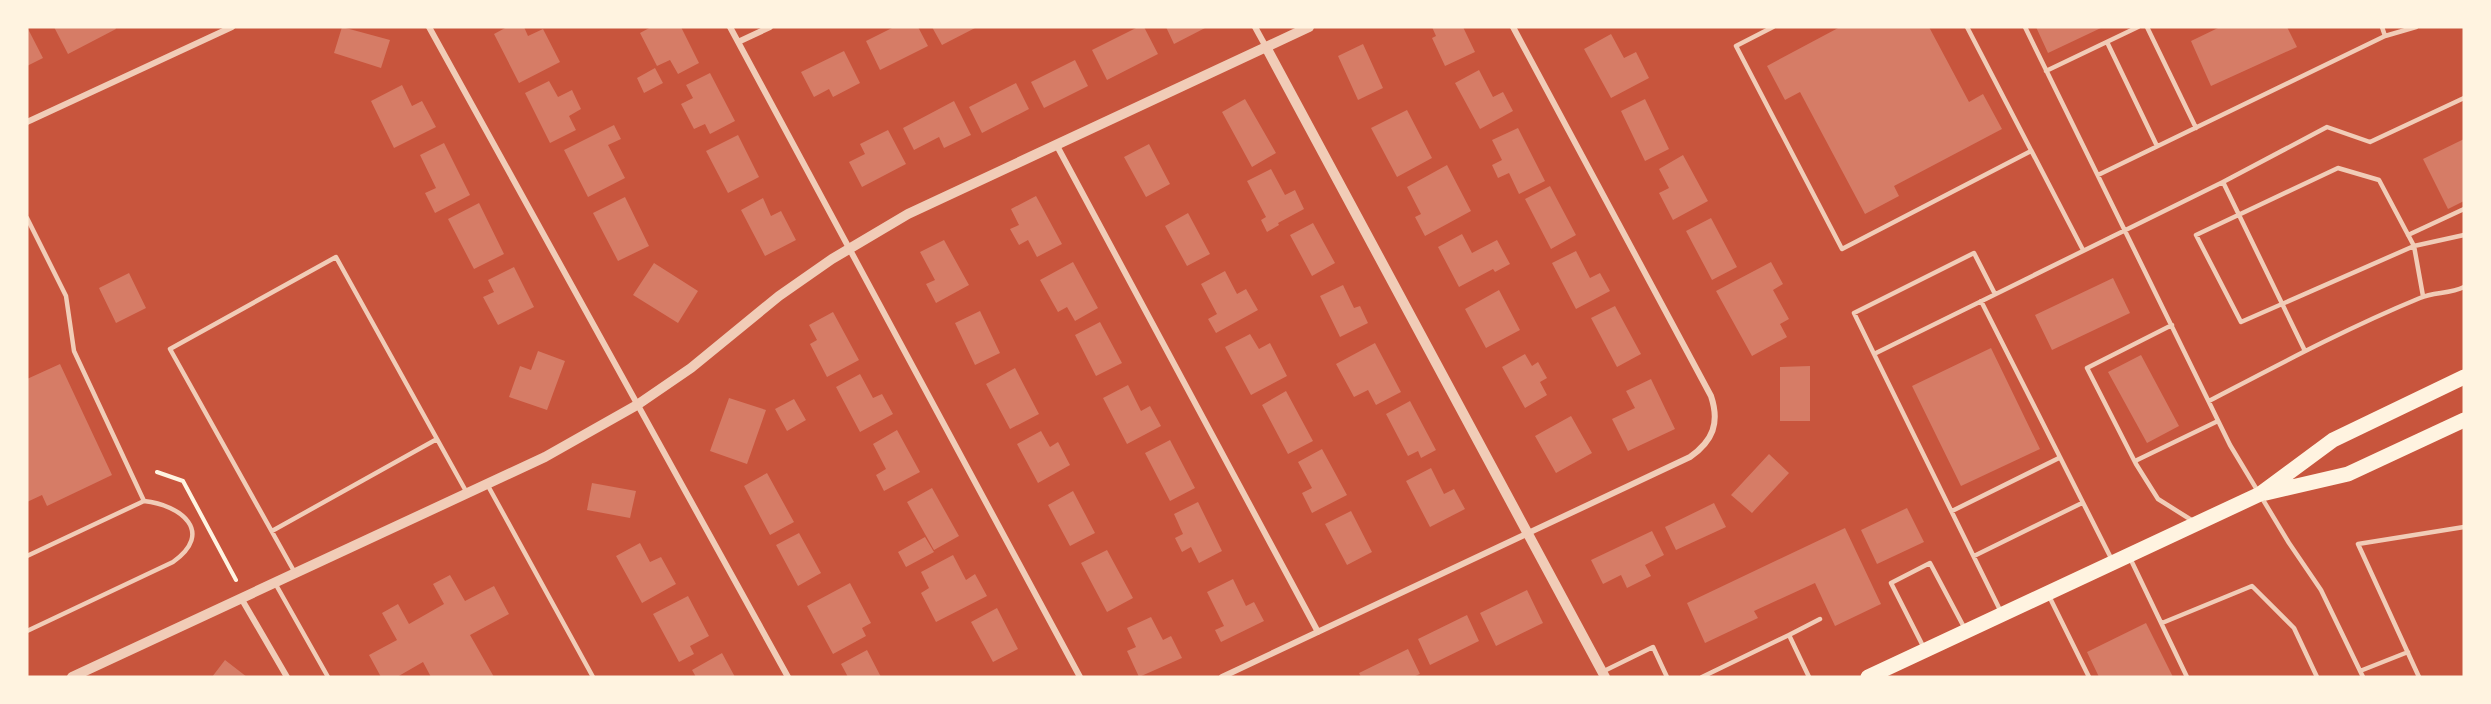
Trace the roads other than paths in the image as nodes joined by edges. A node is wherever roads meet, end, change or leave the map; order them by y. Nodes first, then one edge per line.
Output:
1 (232, 27) edge
2 (429, 27) edge
3 (730, 27) edge
4 (770, 27) edge
5 (1255, 27) edge
6 (1309, 27) edge
7 (1513, 27) edge
8 (1773, 27) edge
9 (1967, 27) edge
10 (2025, 27) edge
11 (2138, 27) edge
12 (2147, 27) edge
13 (2382, 27) edge
14 (2416, 27) edge
15 (2385, 36) junction
16 (738, 42) junction
17 (2107, 42) junction
18 (1266, 47) junction
19 (2046, 71) junction
20 (2464, 98) edge
21 (27, 122) edge
22 (2196, 128) junction
23 (1056, 144) junction
24 (2157, 146) junction
25 (2031, 151) junction
26 (2098, 175) junction
27 (2223, 182) junction
28 (2464, 209) edge
29 (2239, 214) junction
30 (27, 218) edge
31 (2124, 230) junction
32 (2464, 234) edge
33 (2408, 235) junction
34 (2414, 246) junction
35 (849, 248) junction
36 (2082, 250) junction
37 (2464, 287) edge
38 (1995, 294) junction
39 (2423, 296) junction
40 (1981, 301) junction
41 (2284, 304) junction
42 (2172, 326) junction
43 (2305, 351) junction
44 (1874, 354) junction
45 (2464, 377) edge
46 (2209, 401) junction
47 (638, 405) junction
48 (2464, 420) edge
49 (2218, 421) junction
50 (437, 439) junction
51 (2059, 458) junction
52 (2135, 461) junction
53 (487, 484) junction
54 (467, 493) junction
55 (2260, 494) junction
56 (144, 501) junction
57 (2082, 503) junction
58 (1952, 511) junction
59 (2197, 523) junction
60 (2464, 527) edge
61 (272, 531) junction
62 (1528, 533) junction
63 (2129, 555) junction
64 (27, 556) edge
65 (1974, 556) junction
66 (2114, 562) junction
67 (295, 573) junction
68 (275, 582) junction
69 (2048, 593) junction
70 (241, 598) junction
71 (2003, 614) junction
72 (1820, 619) dead end
73 (2162, 623) junction
74 (27, 631) edge
75 (1966, 631) junction
76 (1318, 632) junction
77 (1789, 635) junction
78 (1925, 650) junction
79 (2408, 652) junction
80 (2360, 671) junction
81 (1604, 674) edge
82 (72, 677) edge
83 (287, 677) edge
84 (328, 677) edge
85 (593, 677) edge
86 (788, 677) edge
87 (1080, 677) edge
88 (1222, 677) edge
89 (1667, 677) edge
90 (1702, 677) edge
91 (1809, 677) edge
92 (1868, 677) edge
93 (2089, 677) edge
94 (2187, 677) edge
95 (2317, 677) edge
96 (2363, 677) edge
97 (2419, 677) edge

1 - 21 street
2 - 47 street
3 - 16 street
4 - 16 street
5 - 18 street
6 - 18 street
7 - 62 street
8 - 25 lane
9 - 25 lane
10 - 19 lane
11 - 17 lane
12 - 22 lane
13 - 15 lane
14 - 15 lane
15 - 22 lane
16 - 35 street
17 - 19 lane
17 - 24 lane
18 - 23 street
18 - 62 street
19 - 26 lane
20 - 27 lane
22 - 24 lane
23 - 35 street
23 - 76 street
24 - 26 lane
25 - 36 lane
26 - 31 lane
27 - 29 lane
27 - 31 lane
28 - 33 lane
29 - 33 lane
29 - 41 lane
29 - 41 lane
30 - 56 lane
31 - 36 lane
31 - 42 lane
32 - 34 lane
33 - 34 lane
34 - 39 lane
34 - 41 lane
35 - 47 street
35 - 87 street
36 - 38 lane
37 - 39 lane
38 - 40 lane
38 - 44 lane
39 - 43 lane
40 - 44 lane
40 - 51 lane
41 - 43 lane
42 - 46 lane
42 - 52 lane
43 - 46 lane
44 - 58 lane
45 - 55 main road
46 - 49 lane
47 - 53 street
47 - 86 street
48 - 55 main road
49 - 52 lane
49 - 55 lane
50 - 54 lane
50 - 61 lane
50 - 61 lane
51 - 57 lane
51 - 58 lane
52 - 59 lane
53 - 54 street
53 - 85 lane
54 - 67 street
55 - 59 main road
55 - 80 lane
56 - 64 lane
56 - 74 lane
57 - 65 lane
57 - 66 lane
58 - 65 lane
59 - 63 main road
60 - 79 lane
61 - 67 lane
62 - 76 street
62 - 81 street
63 - 66 main road
63 - 73 lane
65 - 71 lane
66 - 69 main road
67 - 68 street
68 - 70 street
68 - 84 lane
69 - 71 main road
69 - 93 lane
70 - 82 street
70 - 83 street
71 - 75 main road
72 - 77 lane
73 - 94 lane
73 - 95 lane
75 - 78 main road
75 - 78 lane
76 - 88 street
77 - 90 lane
77 - 91 lane
78 - 92 main road
79 - 80 lane
79 - 97 lane
80 - 96 lane
81 - 89 lane

